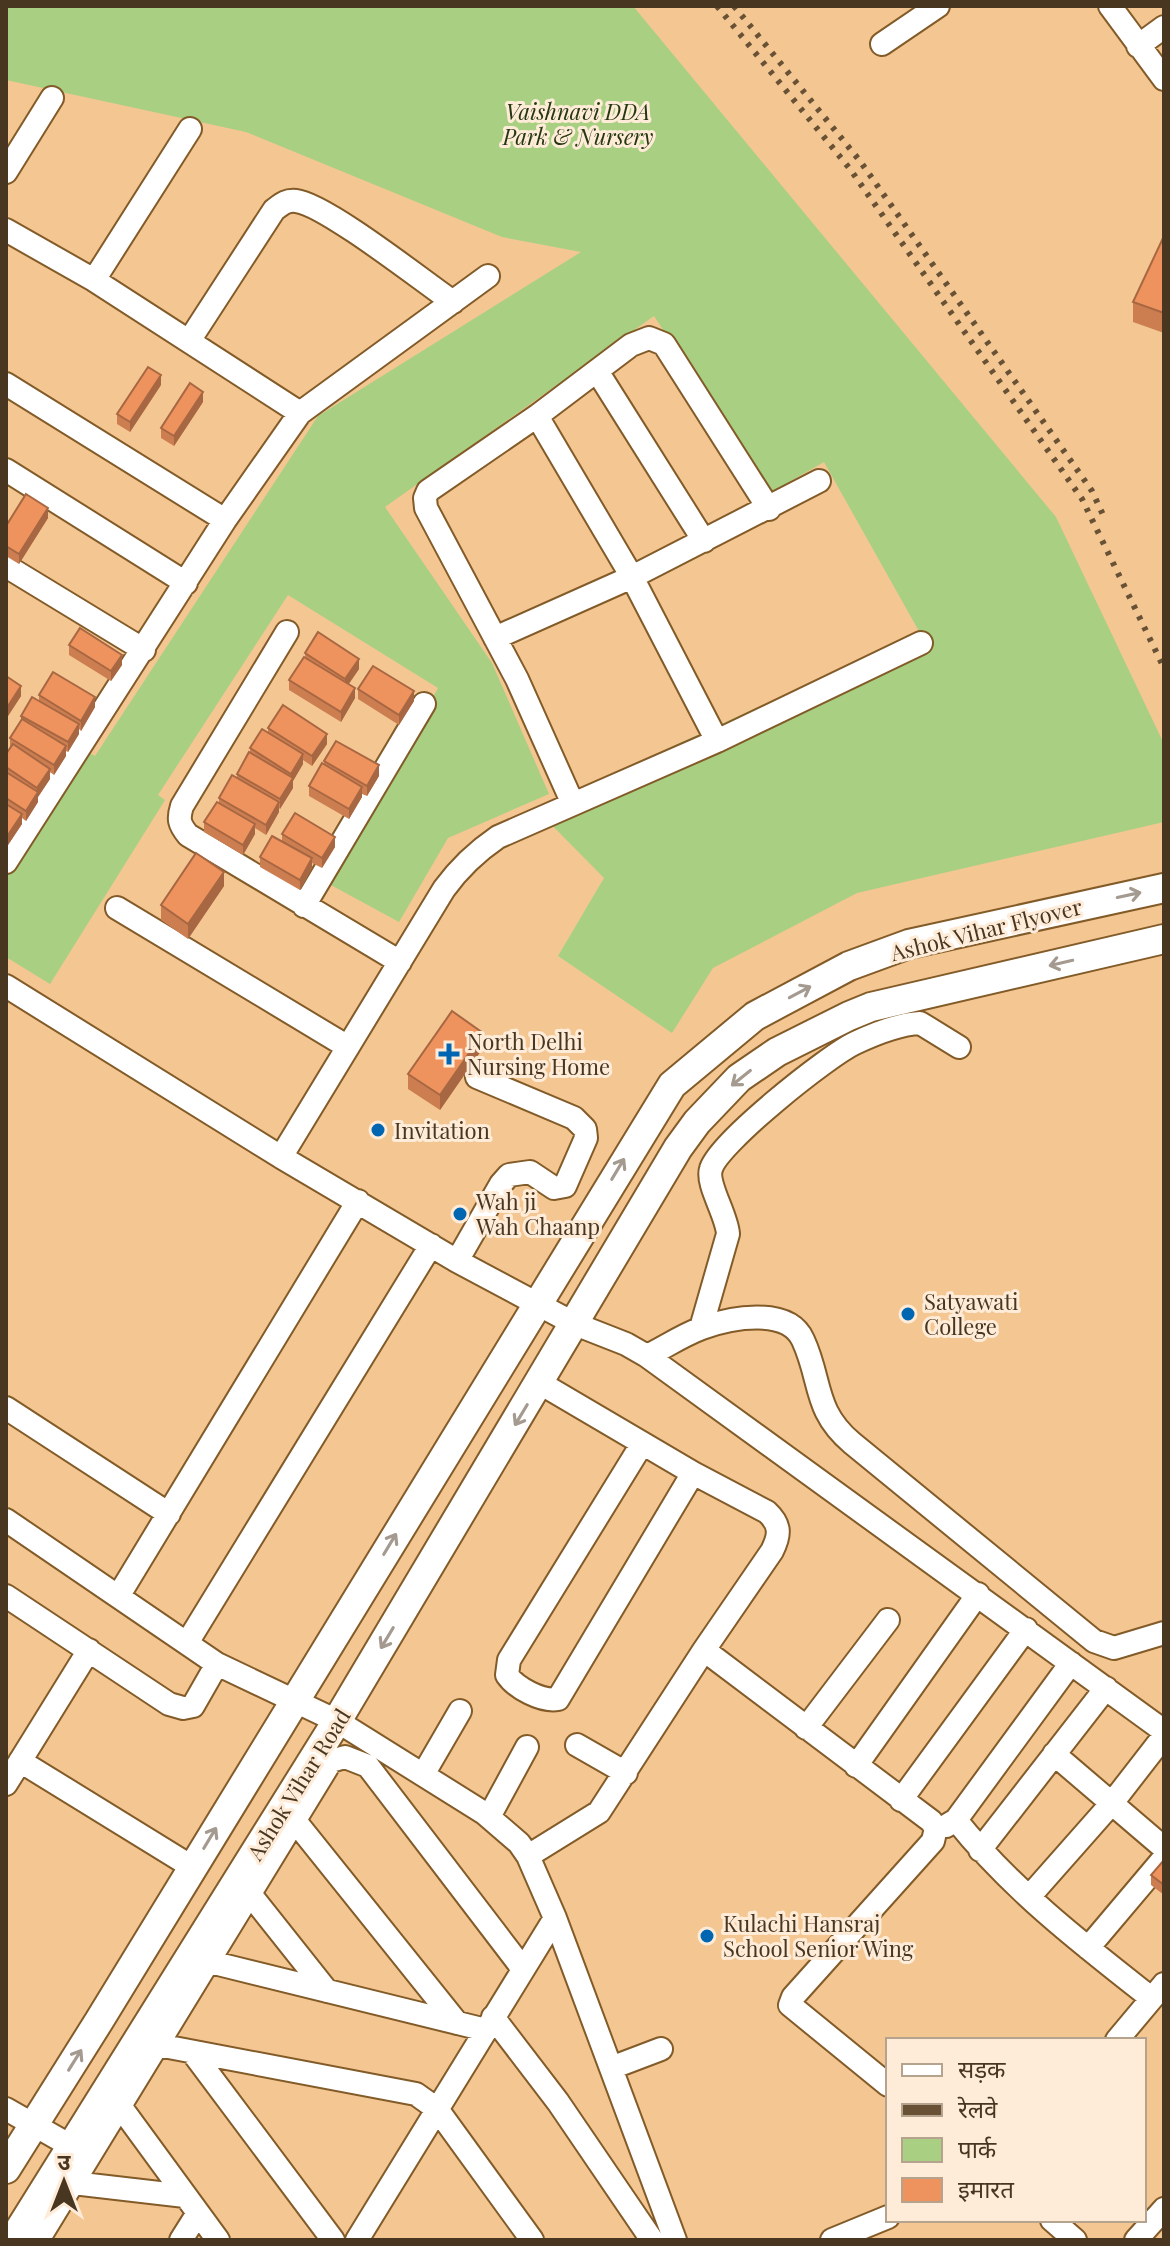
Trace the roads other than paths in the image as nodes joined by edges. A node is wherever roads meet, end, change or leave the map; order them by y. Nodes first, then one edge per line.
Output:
1 (938, 6) edge
2 (1110, 6) edge
3 (1164, 27) edge
4 (882, 44) dead end
5 (1138, 46) junction
6 (1164, 79) edge
7 (52, 98) dead end
8 (190, 129) dead end
9 (6, 172) edge
10 (6, 230) edge
11 (488, 276) dead end
12 (94, 280) junction
13 (453, 302) junction
14 (189, 341) junction
15 (597, 371) junction
16 (6, 384) edge
17 (300, 413) junction
18 (537, 416) junction
19 (6, 470) edge
20 (819, 481) dead end
21 (769, 509) junction
22 (225, 520) junction
23 (704, 541) junction
24 (8, 572) edge
25 (632, 577) junction
26 (186, 583) junction
27 (287, 632) dead end
28 (495, 638) junction
29 (921, 643) dead end
30 (144, 650) junction
31 (424, 704) dead end
32 (717, 741) junction
33 (573, 804) junction
34 (6, 862) edge
35 (1164, 888) edge
36 (304, 906) junction
37 (117, 908) dead end
38 (1164, 939) edge
39 (400, 962) junction
40 (6, 986) edge
41 (348, 1047) junction
42 (959, 1047) dead end
43 (477, 1077) dead end
44 (281, 1157) junction
45 (358, 1201) junction
46 (431, 1245) junction
47 (457, 1261) junction
48 (536, 1304) junction
49 (575, 1324) junction
50 (701, 1328) junction
51 (647, 1356) junction
52 (540, 1383) junction
53 (6, 1408) edge
54 (642, 1444) junction
55 (693, 1473) junction
56 (169, 1514) junction
57 (6, 1520) edge
58 (978, 1594) junction
59 (119, 1595) junction
60 (6, 1596) edge
61 (888, 1620) dead end
62 (1026, 1629) junction
63 (1164, 1633) edge
64 (187, 1643) junction
65 (89, 1650) junction
66 (704, 1650) junction
67 (1071, 1663) junction
68 (217, 1664) junction
69 (1106, 1688) junction
70 (295, 1699) junction
71 (460, 1711) dead end
72 (337, 1721) junction
73 (806, 1728) junction
74 (1164, 1734) edge
75 (577, 1745) dead end
76 (527, 1747) dead end
77 (1054, 1754) junction
78 (20, 1761) junction
79 (856, 1766) junction
80 (424, 1773) junction
81 (626, 1773) junction
82 (6, 1784) edge
83 (901, 1800) junction
84 (1112, 1803) junction
85 (489, 1817) junction
86 (295, 1821) junction
87 (946, 1824) junction
88 (1164, 1848) edge
89 (980, 1850) junction
90 (528, 1856) junction
91 (1164, 1858) edge
92 (192, 1867) junction
93 (250, 1894) junction
94 (1029, 1897) junction
95 (555, 1918) junction
96 (1088, 1948) junction
97 (210, 1962) junction
98 (523, 1969) junction
99 (1160, 1990) edge
100 (327, 1991) junction
101 (457, 2023) junction
102 (489, 2024) junction
103 (1119, 2038) edge
104 (158, 2045) junction
105 (661, 2049) dead end
106 (193, 2053) junction
107 (611, 2068) junction
108 (886, 2083) edge
109 (120, 2106) junction
110 (6, 2109) edge
111 (437, 2109) junction
112 (33, 2126) junction
113 (71, 2146) junction
114 (6, 2169) edge
115 (73, 2183) junction
116 (191, 2205) junction
117 (1156, 2207) edge
118 (886, 2218) edge
119 (1054, 2222) edge
120 (13, 2240) edge
121 (38, 2240) edge
122 (181, 2240) edge
123 (218, 2240) edge
124 (333, 2240) edge
125 (357, 2240) edge
126 (532, 2240) edge
127 (652, 2240) edge
128 (675, 2240) edge
129 (832, 2240) edge
130 (1075, 2240) edge
131 (1136, 2240) edge

1 - 4 street
2 - 5 street
3 - 5 street
5 - 6 street
7 - 9 street
8 - 12 street
10 - 12 street
11 - 13 street
12 - 14 street
13 - 14 street
13 - 17 street
14 - 17 street
15 - 18 street
15 - 21 street
15 - 23 street
16 - 22 street
17 - 22 street
18 - 25 street
18 - 28 street
19 - 26 street
20 - 21 street
21 - 23 street
22 - 26 street
23 - 25 street
24 - 30 street
25 - 28 street
25 - 32 street
26 - 30 street
27 - 36 street
28 - 33 street
29 - 32 street
30 - 34 street
31 - 36 street
32 - 33 street
33 - 39 street
48 -> 35 main road, Ashok Vihar Flyover
36 - 39 street
37 - 41 street
38 -> 49 main road
39 - 41 street
40 - 44 street
41 - 44 street
42 - 50 street
43 - 47 street
44 - 45 street
45 - 46 street
45 - 56 street
46 - 47 street
46 - 64 street
47 - 48 street
48 - 49 street
70 -> 48 main road, Ashok Vihar Road
49 - 51 street
49 - 52 main road, Ashok Vihar Road
50 - 51 street
50 - 63 street
51 - 58 street
52 - 54 street
52 -> 72 main road, Ashok Vihar Road
53 - 56 street
54 - 55 street
54 - 55 street
55 - 66 street
56 - 59 street
57 - 59 street
58 - 62 street
58 - 79 street
59 - 64 street
60 - 65 street
61 - 73 street
62 - 67 street
62 - 83 street
64 - 68 street
65 - 68 street
65 - 78 street
66 - 73 street
66 - 81 street
67 - 69 street
67 - 87 street
68 - 70 street
69 - 74 street
69 - 77 street
70 - 72 street
92 -> 70 main road, Ashok Vihar Road
71 - 80 street
72 - 80 street
72 - 113 main road, Ashok Vihar Road
73 - 79 street
74 - 84 street
75 - 81 street
76 - 85 street
77 - 84 street
77 - 89 street
78 - 82 street
78 - 92 street
79 - 83 street
80 - 85 street
81 - 90 street
83 - 87 street
84 - 88 street
84 - 94 street
85 - 90 street
86 - 93 street
86 - 98 street
86 - 101 street
87 - 89 street
87 - 108 street
89 - 94 street
90 - 95 street
91 - 96 street
112 -> 92 main road, Ashok Vihar Road
93 - 97 street
93 - 100 street
94 - 96 street
95 - 98 street
95 - 107 street
96 - 99 street
97 - 100 street
97 - 104 street
98 - 102 street
99 - 103 street
100 - 101 street
101 - 102 street
102 - 111 street
102 - 127 street
104 - 106 street
104 - 109 street
105 - 107 street
106 - 111 street
106 - 124 street
107 - 128 street
109 - 115 street
109 - 116 street
110 - 112 street
111 - 125 street
111 - 126 street
112 - 113 street
112 - 114 main road, Ashok Vihar Road
113 - 120 main road, Ashok Vihar Road
115 - 116 street
115 - 121 street
116 - 122 street
116 - 123 street
117 - 131 street
118 - 129 street
119 - 130 street

